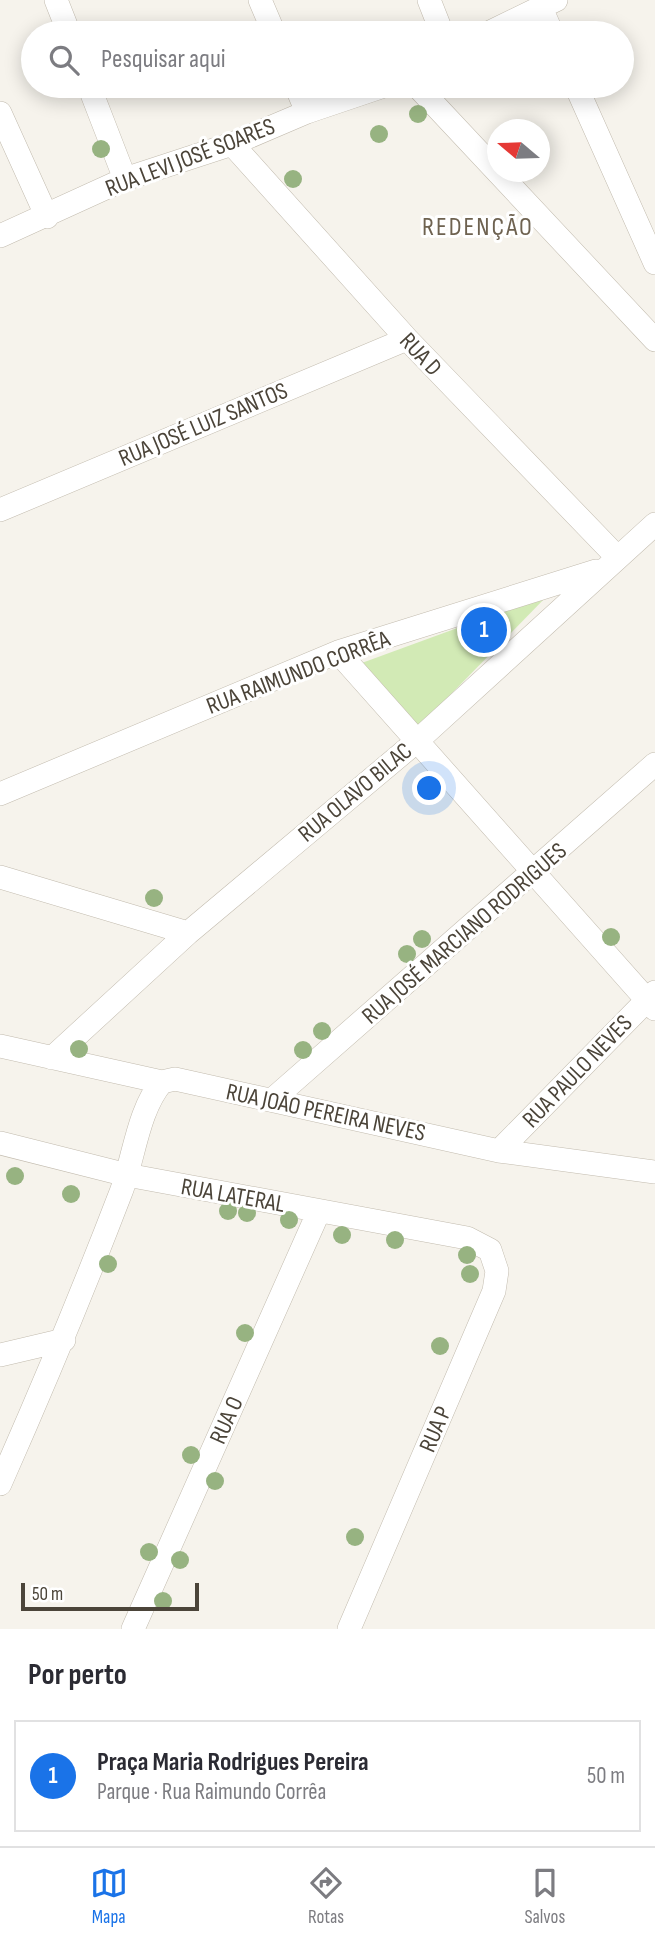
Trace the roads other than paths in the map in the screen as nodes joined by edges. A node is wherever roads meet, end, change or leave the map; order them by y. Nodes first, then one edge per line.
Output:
1 (56, 0) edge
2 (260, 0) edge
3 (429, 0) edge
4 (548, 4) edge
5 (64, 21) edge
6 (269, 21) edge
7 (437, 21) edge
8 (513, 21) edge
9 (94, 98) edge
10 (301, 98) edge
11 (348, 98) edge
12 (428, 98) edge
13 (581, 98) edge
14 (307, 112) junction
15 (0, 113) edge
16 (7, 143) edge
17 (232, 144) junction
18 (125, 179) junction
19 (47, 217) junction
20 (0, 236) edge
21 (655, 263) edge
22 (407, 339) junction
23 (655, 340) edge
24 (0, 510) edge
25 (655, 524) edge
26 (610, 563) junction
27 (338, 652) junction
28 (417, 741) junction
29 (655, 764) edge
30 (0, 794) edge
31 (534, 873) junction
32 (0, 877) edge
33 (188, 933) junction
34 (652, 1000) edge
35 (0, 1046) edge
36 (52, 1058) junction
37 (162, 1082) junction
38 (272, 1100) junction
39 (0, 1143) edge
40 (499, 1151) junction
41 (655, 1172) edge
42 (127, 1175) junction
43 (318, 1211) junction
44 (467, 1238) joint
45 (64, 1340) junction
46 (1, 1354) edge
47 (0, 1484) edge
48 (133, 1629) edge
49 (349, 1629) edge

1 - 5 street
2 - 6 street
3 - 7 street
4 - 8 street
9 - 18 street
10 - 14 street
11 - 14 street, RUA LEVI JOSÉ SOARES
12 - 23 street
13 - 21 street
14 - 17 street, RUA LEVI JOSÉ SOARES
15 - 16 street
16 - 19 street
17 - 18 street, RUA LEVI JOSÉ SOARES
17 - 22 street, RUA D
18 - 19 street, RUA LEVI JOSÉ SOARES
19 - 20 street, RUA LEVI JOSÉ SOARES
22 - 24 street, RUA JOSÉ LUIZ SANTOS
22 - 26 street, RUA D
25 - 26 street, RUA OLAVO BILAC
26 - 27 street, RUA RAIMUNDO CORRÊA
26 - 28 street, RUA OLAVO BILAC
27 - 28 street
27 - 30 street, RUA RAIMUNDO CORRÊA
28 - 31 street
28 - 33 street, RUA OLAVO BILAC
29 - 31 street, RUA JOSÉ MARCIANO RODRIGUES
31 - 34 street
31 - 38 street, RUA JOSÉ MARCIANO RODRIGUES
32 - 33 street
33 - 36 street, RUA OLAVO BILAC
34 - 40 street, RUA PAULO NEVES
35 - 36 street, RUA JOÃO PEREIRA NEVES
36 - 37 street, RUA JOÃO PEREIRA NEVES
37 - 38 street, RUA JOÃO PEREIRA NEVES
37 - 42 street
38 - 40 street, RUA JOÃO PEREIRA NEVES
39 - 42 street, RUA LATERAL
40 - 41 street, RUA JOÃO PEREIRA NEVES
42 - 43 street, RUA LATERAL
42 - 45 street
43 - 44 street, RUA LATERAL
43 - 48 street, RUA O
44 - 49 street, RUA P
45 - 46 street
45 - 47 street

